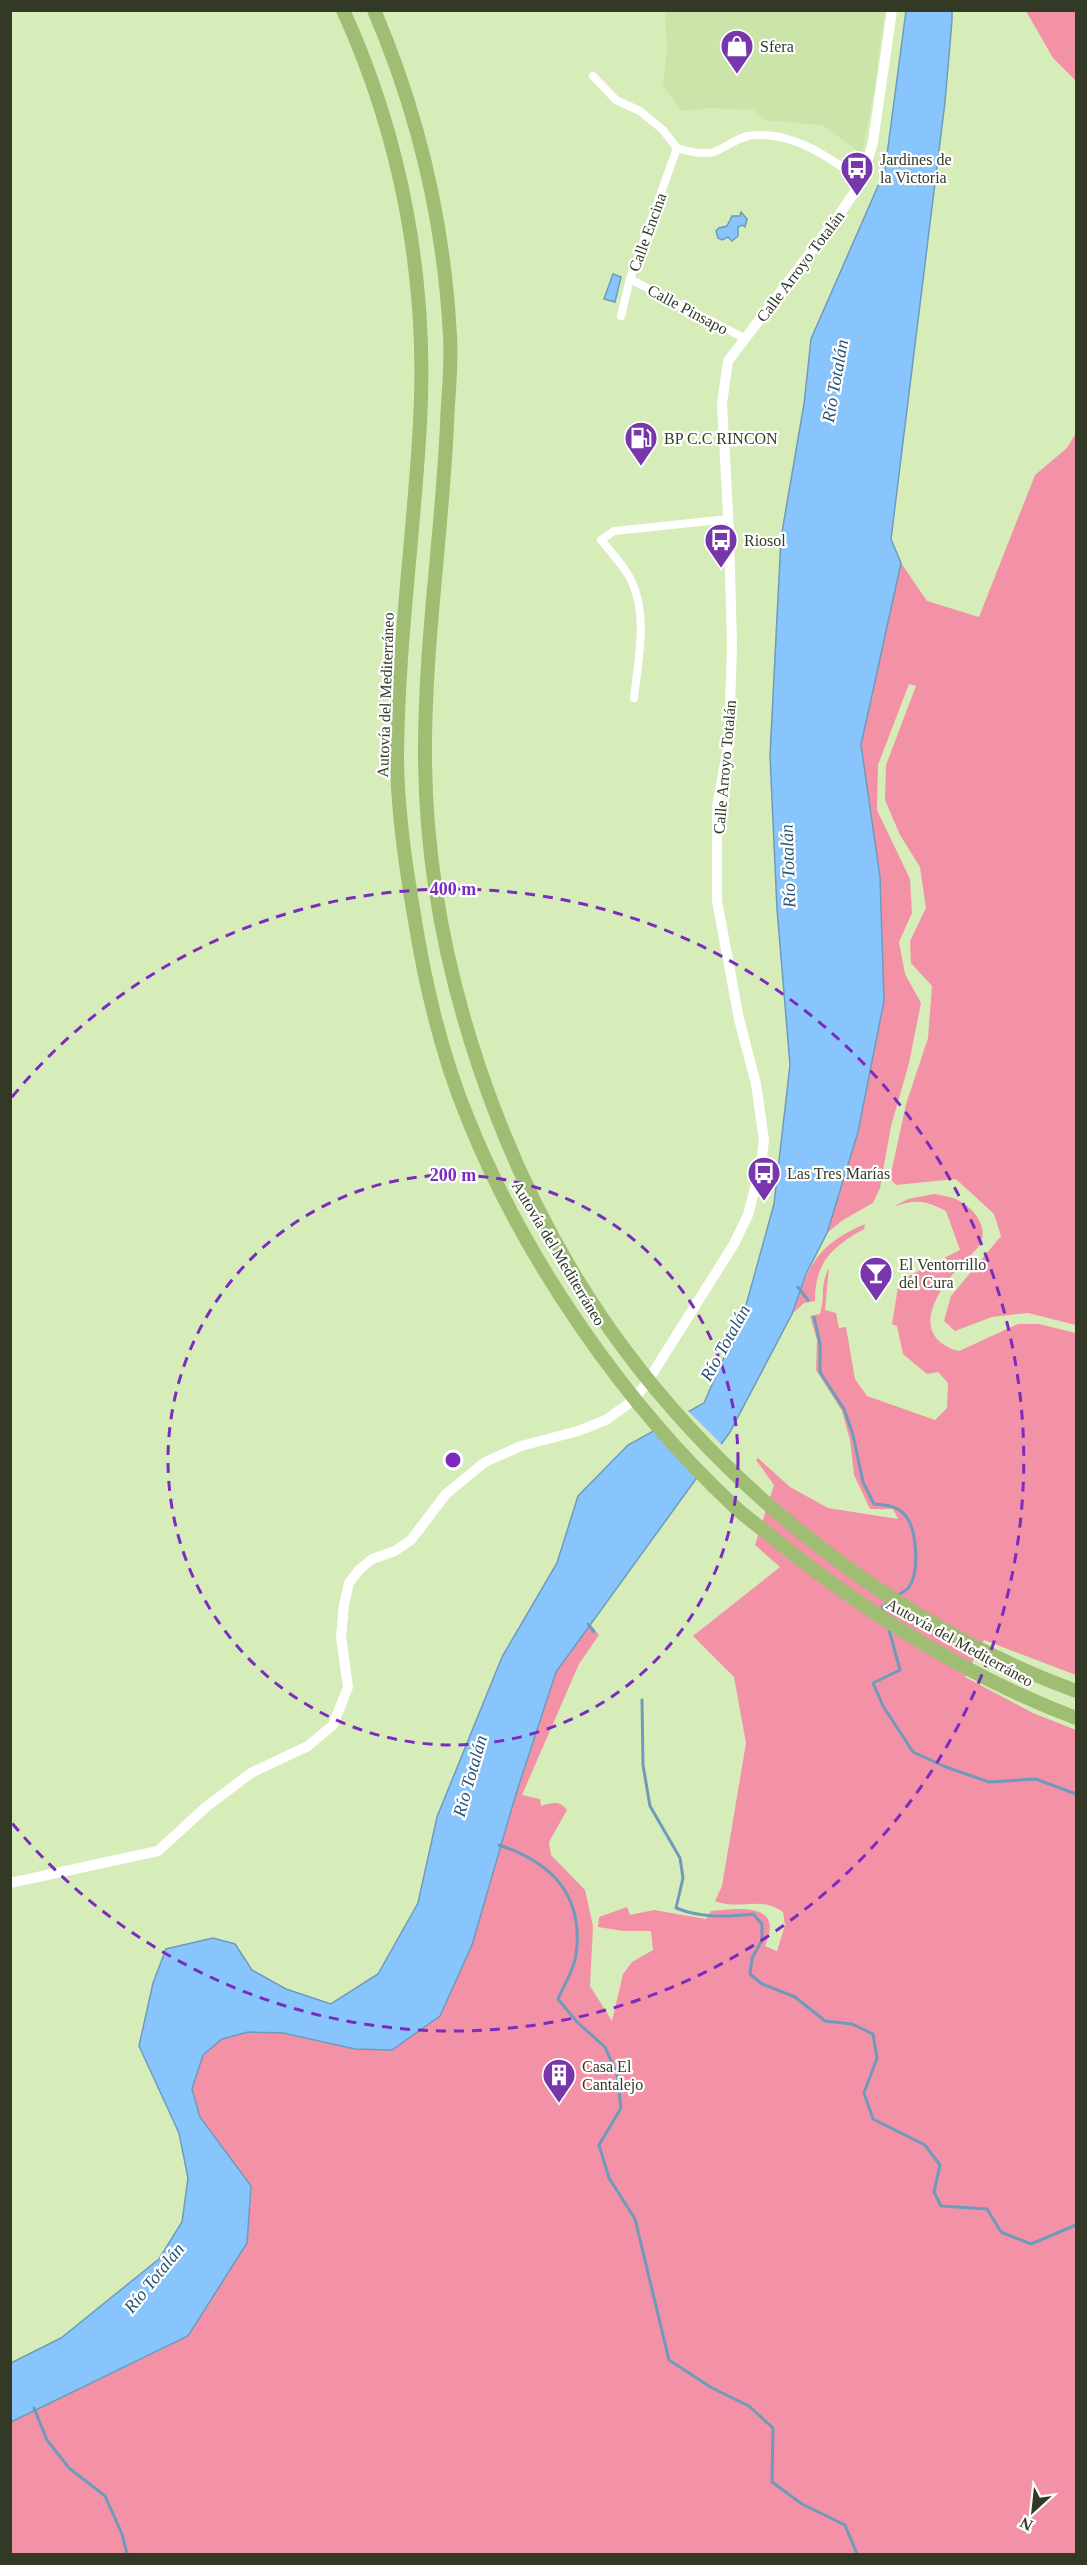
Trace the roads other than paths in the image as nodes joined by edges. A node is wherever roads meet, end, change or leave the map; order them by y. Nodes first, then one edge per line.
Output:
1 (334, 10) edge
2 (343, 10) edge
3 (374, 10) edge
4 (382, 10) edge
5 (892, 10) edge
6 (393, 55) junction
7 (364, 56) junction
8 (593, 76) dead end
9 (677, 148) junction
10 (862, 181) junction
11 (630, 279) junction
12 (621, 316) dead end
13 (746, 339) junction
14 (729, 519) junction
15 (634, 698) dead end
16 (1077, 1690) edge
17 (1077, 1718) edge
18 (10, 1883) edge

1 - 7 highway
2 - 7 highway, Autovía del Mediterráneo
3 - 6 highway, Autovía del Mediterráneo
4 - 6 highway
5 - 10 street, Calle Arroyo Totalán
6 - 16 highway, Autovía del Mediterráneo
7 - 17 highway, Autovía del Mediterráneo
8 - 9 street
9 - 10 street
9 - 11 street, Calle Encina
10 - 13 street, Calle Arroyo Totalán
11 - 12 street, Calle Encina
11 - 13 street, Calle Pinsapo
13 - 14 street, Calle Arroyo Totalán
14 - 15 street
14 - 18 street, Calle Arroyo Totalán

